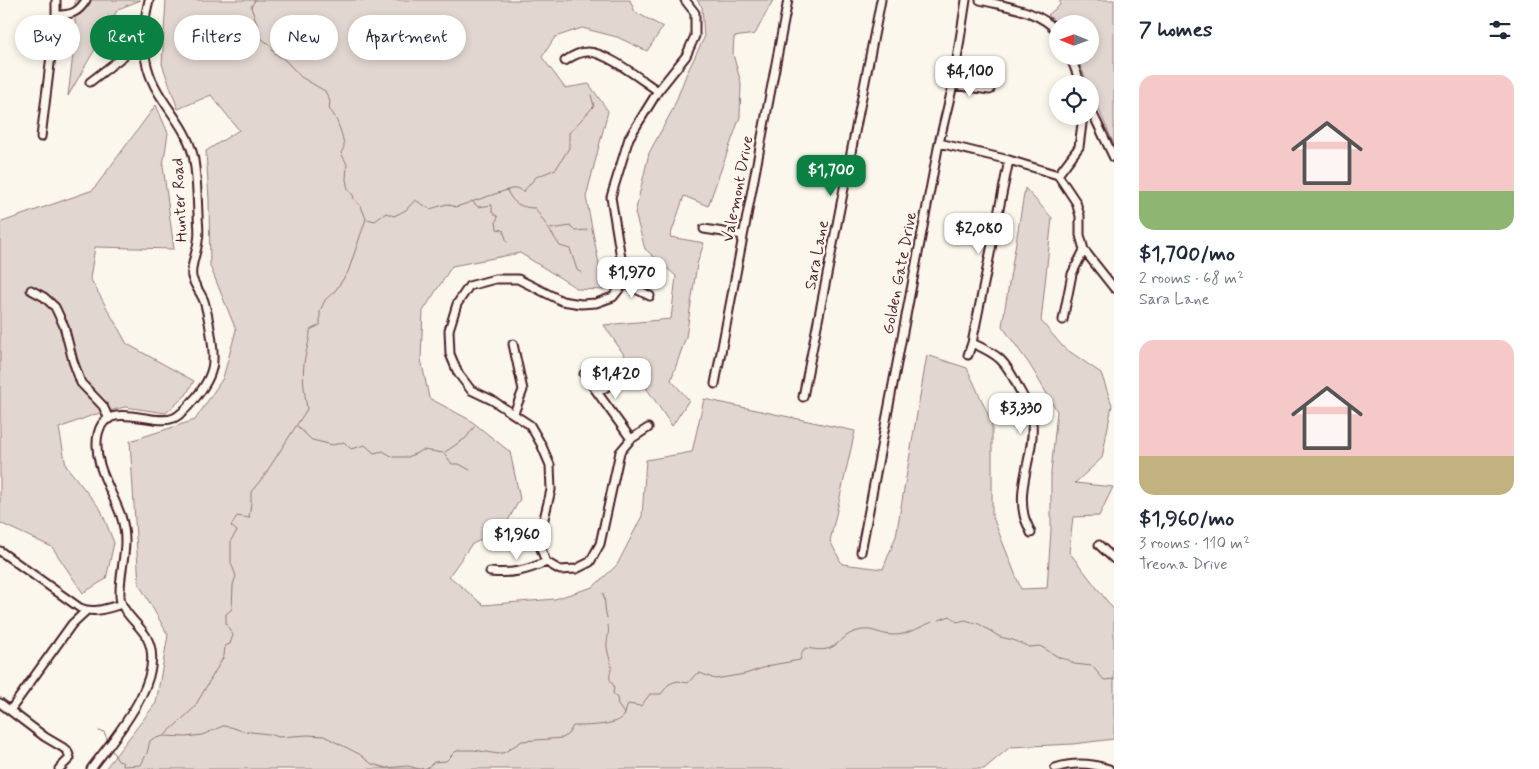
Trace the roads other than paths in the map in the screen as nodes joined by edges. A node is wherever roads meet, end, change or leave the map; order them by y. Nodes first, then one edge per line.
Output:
1 (56, 0) edge
2 (86, 0) edge
3 (149, 0) edge
4 (685, 0) edge
5 (788, 0) edge
6 (881, 0) edge
7 (966, 0) edge
8 (980, 0) edge
9 (56, 15) edge
10 (72, 15) edge
11 (145, 15) edge
12 (1049, 23) edge
13 (51, 60) edge
14 (118, 60) edge
15 (146, 60) edge
16 (565, 61) dead end
17 (90, 82) dead end
18 (953, 85) junction
19 (990, 90) dead end
20 (658, 92) junction
21 (1085, 125) edge
22 (1094, 125) edge
23 (41, 137) dead end
24 (939, 144) junction
25 (1114, 158) edge
26 (1009, 160) junction
27 (1058, 175) junction
28 (704, 229) dead end
29 (744, 235) junction
30 (1084, 250) junction
31 (624, 283) junction
32 (1114, 288) edge
33 (31, 290) dead end
34 (650, 296) dead end
35 (1063, 320) dead end
36 (972, 343) junction
37 (513, 344) dead end
38 (968, 355) dead end
39 (584, 374) dead end
40 (626, 375) dead end
41 (715, 384) dead end
42 (598, 392) junction
43 (803, 397) dead end
44 (514, 413) junction
45 (109, 419) junction
46 (648, 428) dead end
47 (630, 439) junction
48 (1031, 533) dead end
49 (1100, 546) dead end
50 (0, 551) edge
51 (861, 552) dead end
52 (1114, 559) edge
53 (546, 562) junction
54 (490, 572) dead end
55 (122, 604) junction
56 (86, 611) junction
57 (0, 702) edge
58 (11, 710) junction
59 (1056, 768) edge
60 (59, 769) edge
61 (91, 769) edge
62 (1108, 769) edge

1 - 9 street
2 - 10 street
3 - 11 street, Hunter Road
4 - 20 street
5 - 29 street, Valemont Drive
6 - 43 street, Sara Lane
7 - 18 street, Golden Gate Drive
8 - 12 street
13 - 23 street
14 - 17 street
15 - 45 street, Hunter Road
16 - 20 street
18 - 19 street
18 - 24 street, Golden Gate Drive
20 - 31 street
21 - 27 street
22 - 25 street
24 - 26 street
24 - 51 street, Golden Gate Drive
26 - 27 street
26 - 36 street
27 - 30 street
28 - 29 street
29 - 41 street, Valemont Drive
30 - 32 street
30 - 35 street
31 - 34 street
31 - 44 street
33 - 45 street
36 - 38 street
36 - 48 street
37 - 44 street
39 - 42 street
40 - 42 street
42 - 47 street
44 - 53 street
45 - 55 street
46 - 47 street
47 - 53 street
49 - 52 street
50 - 56 street
53 - 54 street
55 - 56 street
55 - 61 street
56 - 58 street
57 - 58 street
58 - 60 street
59 - 62 street

